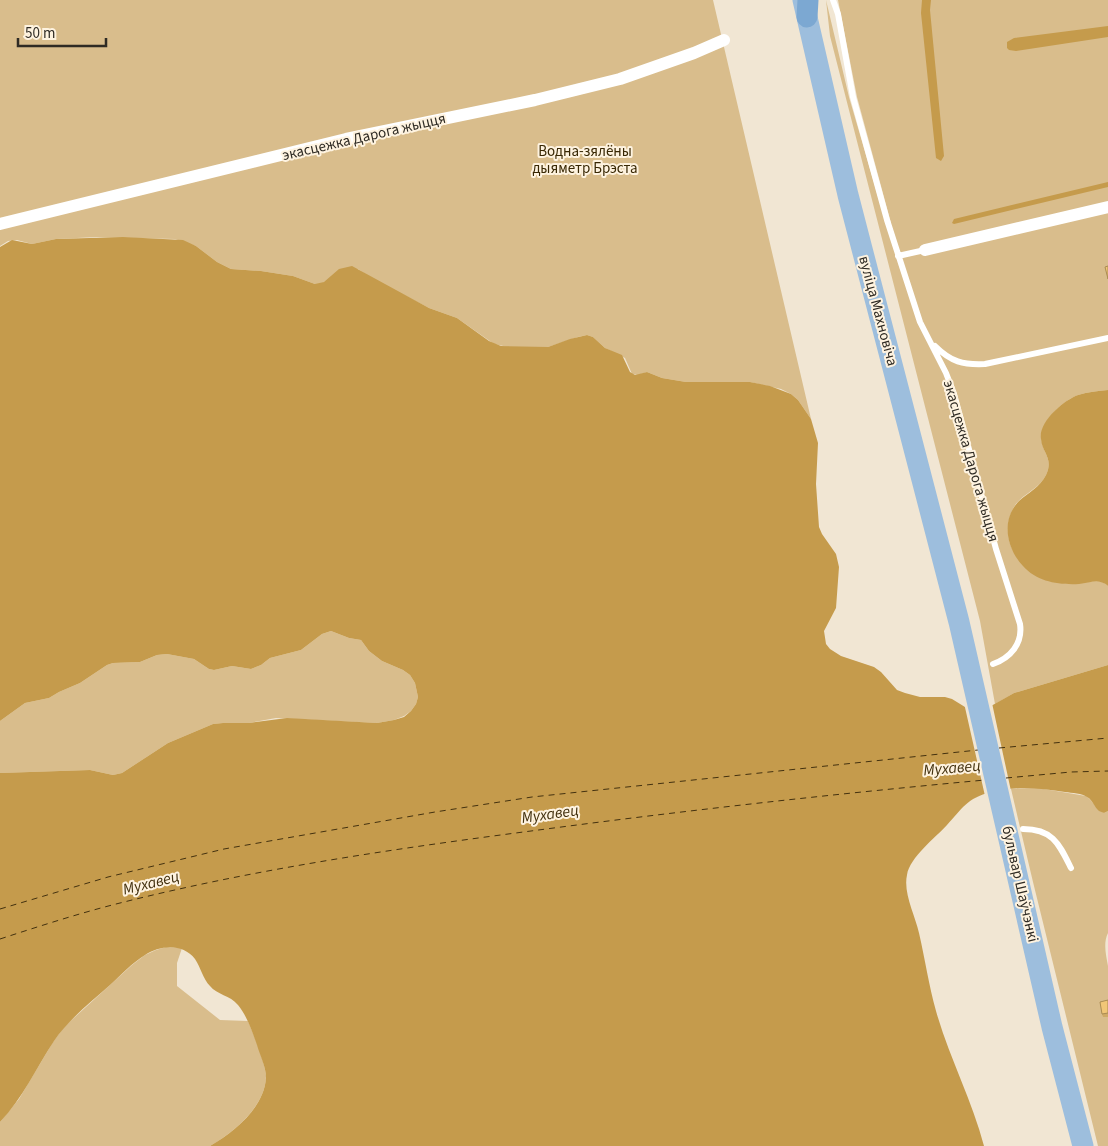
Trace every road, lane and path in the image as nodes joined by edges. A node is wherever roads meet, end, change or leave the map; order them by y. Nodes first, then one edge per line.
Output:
1 (833, 0) edge
2 (806, 6) edge
3 (724, 40) dead end
4 (1108, 207) edge
5 (0, 224) edge
6 (925, 250) joint
7 (898, 256) junction
8 (1108, 338) edge
9 (930, 342) junction
10 (959, 622) joint
11 (992, 664) dead end
12 (1023, 829) dead end
13 (1071, 868) dead end
14 (1082, 1146) edge

1 - 7 lane, экасцежка Дарога жыцця
2 - 10 main road, вуліца Махновіча
3 - 5 street, экасцежка Дарога жыцця
4 - 6 street
6 - 7 lane
7 - 9 lane, экасцежка Дарога жыцця
8 - 9 lane
9 - 11 lane, экасцежка Дарога жыцця
10 - 14 main road, бульвар Шаўчэнкі
12 - 13 lane

